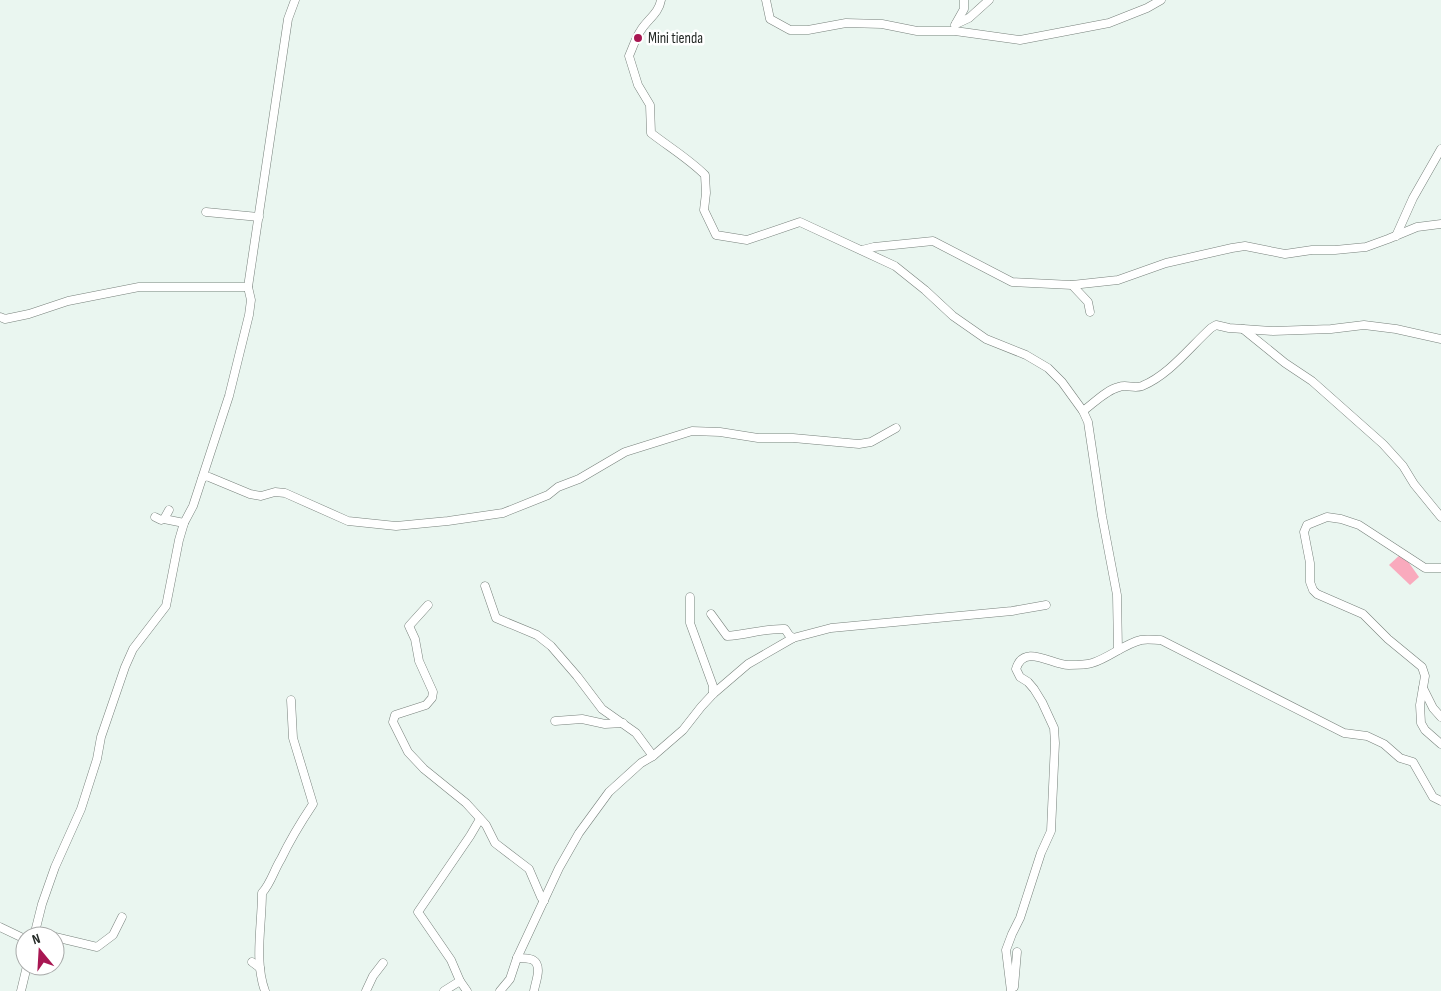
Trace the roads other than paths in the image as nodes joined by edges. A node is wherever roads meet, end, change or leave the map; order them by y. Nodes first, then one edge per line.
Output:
1 (295, 0) edge
2 (661, 0) edge
3 (766, 0) edge
4 (964, 0) edge
5 (989, 0) edge
6 (1161, 0) edge
7 (954, 28) junction
8 (1441, 149) edge
9 (206, 212) dead end
10 (259, 217) junction
11 (1441, 224) edge
12 (1396, 236) junction
13 (862, 250) junction
14 (1072, 285) junction
15 (248, 287) junction
16 (1090, 312) dead end
17 (0, 318) edge
18 (1243, 329) junction
19 (1441, 339) edge
20 (1083, 411) junction
21 (896, 428) dead end
22 (202, 479) junction
23 (169, 510) dead end
24 (155, 516) dead end
25 (1441, 517) edge
26 (164, 519) junction
27 (184, 523) junction
28 (1441, 568) edge
29 (485, 586) dead end
30 (690, 597) dead end
31 (428, 605) dead end
32 (1046, 605) dead end
33 (711, 614) dead end
34 (793, 638) junction
35 (1118, 650) junction
36 (1423, 688) junction
37 (713, 694) junction
38 (291, 700) dead end
39 (1441, 717) edge
40 (555, 721) dead end
41 (623, 723) junction
42 (1441, 744) edge
43 (653, 756) junction
44 (1441, 801) edge
45 (480, 819) junction
46 (544, 901) junction
47 (122, 917) dead end
48 (0, 926) edge
49 (37, 926) edge
50 (15, 934) edge
51 (65, 939) edge
52 (1017, 952) dead end
53 (517, 958) junction
54 (252, 962) dead end
55 (383, 962) dead end
56 (260, 968) junction
57 (25, 976) edge
58 (460, 981) junction
59 (21, 991) edge
60 (265, 991) edge
61 (366, 991) edge
62 (444, 991) edge
63 (467, 991) edge
64 (500, 991) edge
65 (534, 991) edge
66 (1012, 991) edge

1 - 10 street
2 - 13 street
3 - 7 street
4 - 7 street
5 - 7 street
6 - 7 street
8 - 12 street
9 - 10 street
10 - 15 street
11 - 12 street
12 - 14 street
13 - 14 street
13 - 20 street
14 - 16 street
15 - 17 street
15 - 22 street
18 - 19 street
18 - 20 street
18 - 25 street
20 - 35 street
21 - 22 street
22 - 27 street
23 - 26 street
24 - 26 street
26 - 27 street
27 - 49 street
28 - 36 street
29 - 41 street
30 - 37 street
31 - 45 street
32 - 34 street
33 - 34 street
34 - 37 street
35 - 44 street
35 - 66 street
36 - 39 street
36 - 42 street
37 - 43 street
38 - 56 street
40 - 41 street
41 - 43 street
43 - 46 street
45 - 46 street
45 - 58 street
46 - 53 street
47 - 51 street
48 - 50 street
52 - 66 street
53 - 64 street
53 - 65 street
54 - 56 street
55 - 61 street
56 - 60 street
57 - 59 street
58 - 62 street
58 - 63 street

